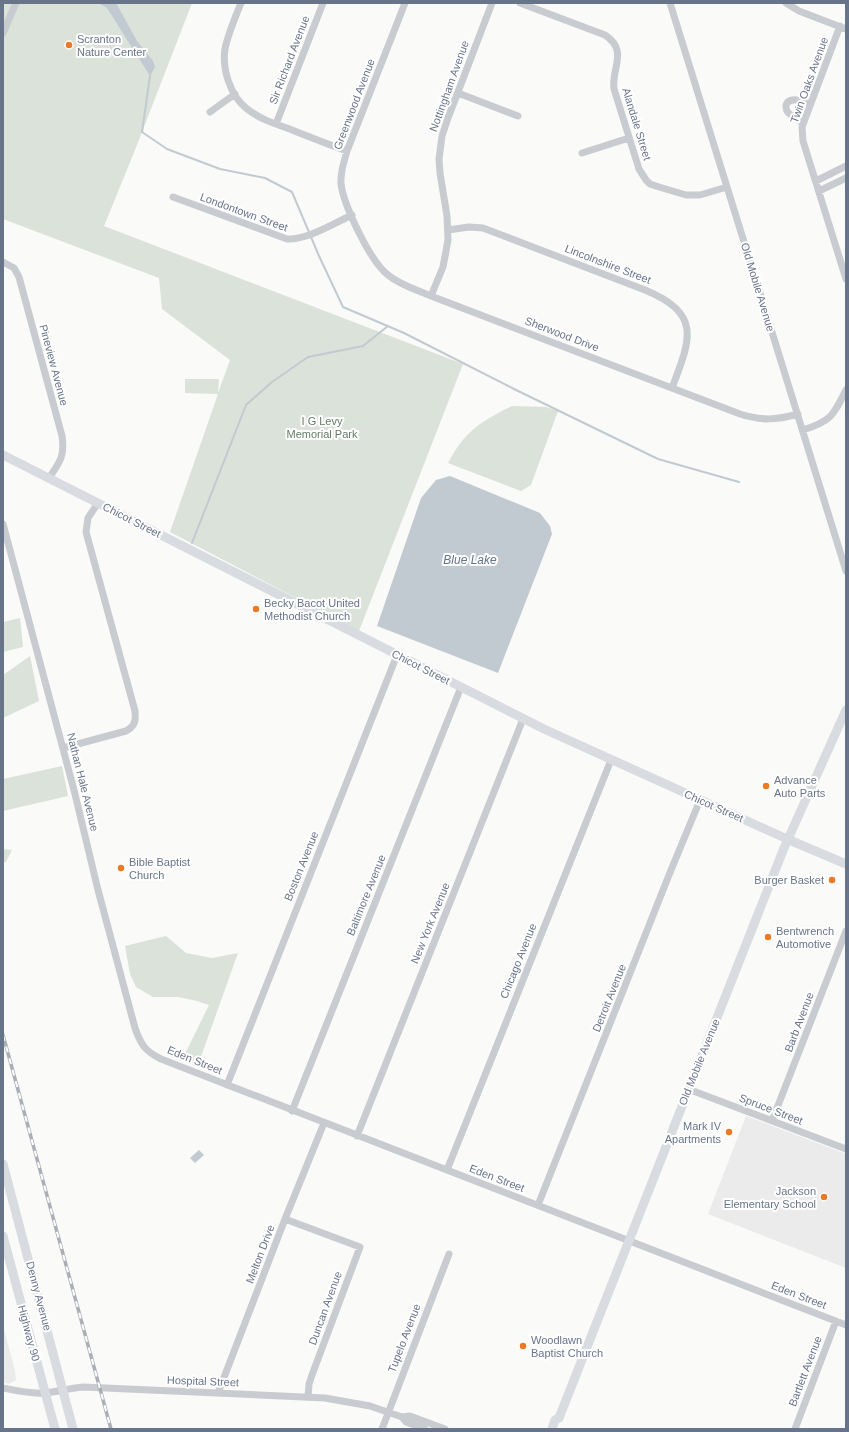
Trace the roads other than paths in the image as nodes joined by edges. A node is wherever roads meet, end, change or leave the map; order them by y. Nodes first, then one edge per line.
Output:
1 (16, 3) edge
2 (241, 3) edge
3 (323, 3) edge
4 (405, 3) edge
5 (492, 3) edge
6 (520, 3) edge
7 (670, 3) edge
8 (786, 3) edge
9 (843, 28) edge
10 (3, 33) edge
11 (458, 92) junction
12 (235, 94) junction
13 (810, 104) junction
14 (210, 112) dead end
15 (518, 116) dead end
16 (802, 123) junction
17 (276, 124) junction
18 (629, 138) junction
19 (347, 151) junction
20 (582, 153) dead end
21 (846, 166) edge
22 (846, 178) edge
23 (816, 181) junction
24 (727, 187) junction
25 (819, 191) junction
26 (173, 198) dead end
27 (352, 215) junction
28 (448, 230) junction
29 (3, 262) edge
30 (845, 275) edge
31 (431, 296) junction
32 (672, 388) junction
33 (846, 390) edge
34 (798, 414) junction
35 (803, 430) junction
36 (3, 455) edge
37 (49, 478) junction
38 (98, 503) junction
39 (3, 524) edge
40 (846, 571) edge
41 (396, 655) junction
42 (461, 688) junction
43 (846, 710) edge
44 (523, 719) junction
45 (63, 748) junction
46 (611, 760) junction
47 (700, 800) junction
48 (787, 839) junction
49 (846, 864) edge
50 (846, 931) edge
51 (143, 1046) joint
52 (227, 1085) junction
53 (688, 1090) junction
54 (292, 1110) junction
55 (772, 1121) junction
56 (324, 1123) junction
57 (357, 1136) junction
58 (846, 1149) edge
59 (3, 1164) edge
60 (447, 1170) junction
61 (538, 1205) junction
62 (285, 1219) junction
63 (3, 1236) edge
64 (628, 1241) junction
65 (448, 1254) dead end
66 (836, 1321) junction
67 (846, 1325) edge
68 (3, 1388) edge
69 (64, 1389) junction
70 (46, 1393) junction
71 (218, 1393) junction
72 (308, 1396) junction
73 (388, 1412) junction
74 (402, 1416) junction
75 (559, 1418) junction
76 (55, 1429) edge
77 (73, 1429) edge
78 (382, 1429) edge
79 (425, 1429) edge
80 (445, 1429) edge
81 (552, 1429) edge
82 (558, 1429) edge
83 (795, 1429) edge

1 - 10 street
2 - 12 street
3 - 17 street, Sir Richard Avenue
4 - 19 street, Greenwood Avenue
5 - 11 street, Nottingham Avenue
6 - 18 street, Alandale Street
7 - 24 street, Old Mobile Avenue
8 - 9 street
9 - 13 street, Twin Oaks Avenue
11 - 15 street
11 - 28 street, Nottingham Avenue
12 - 14 street
12 - 17 street
13 - 16 street, Twin Oaks Avenue
13 - 16 street
16 - 23 street, Twin Oaks Avenue
17 - 19 street
18 - 20 street
18 - 24 street, Alandale Street
19 - 27 street, Greenwood Avenue
21 - 23 street
22 - 25 street
23 - 25 street, Twin Oaks Avenue
24 - 34 street, Old Mobile Avenue
25 - 30 street, Twin Oaks Avenue
26 - 27 street, Londontown Street
27 - 31 street, Sherwood Drive
28 - 31 street, Nottingham Avenue
28 - 32 street, Lincolnshire Street
29 - 37 street, Pineview Avenue
31 - 32 street, Sherwood Drive
32 - 34 street, Sherwood Drive
33 - 35 street
34 - 35 street, Old Mobile Avenue
35 - 40 street, Old Mobile Avenue
36 - 37 main road, Chicot Street
37 - 38 main road, Chicot Street
38 - 41 main road, Chicot Street
38 - 45 street
39 - 45 street, Nathan Hale Avenue
41 - 42 main road, Chicot Street
41 - 52 street, Boston Avenue
42 - 44 main road, Chicot Street
42 - 54 street, Baltimore Avenue
43 - 48 main road, Old Mobile Avenue
44 - 46 main road, Chicot Street
44 - 57 street, New York Avenue
45 - 51 street, Nathan Hale Avenue
46 - 47 main road, Chicot Street
46 - 60 street, Chicago Avenue
47 - 48 main road, Chicot Street
47 - 61 street, Detroit Avenue
48 - 49 main road, Chicot Street
48 - 53 main road, Old Mobile Avenue
50 - 55 street, Barb Avenue
51 - 52 street, Eden Street
52 - 54 street, Eden Street
53 - 55 street, Spruce Street
53 - 64 main road, Old Mobile Avenue
54 - 56 street, Eden Street
55 - 58 street, Spruce Street
56 - 57 street, Eden Street
56 - 62 street, Melton Drive
57 - 60 street, Eden Street
59 - 69 main road, Denny Avenue
60 - 61 street, Eden Street
61 - 64 street, Eden Street
62 - 71 street, Melton Drive
62 - 72 street, Duncan Avenue
63 - 70 main road, Highway 90
64 - 66 street, Eden Street
64 - 75 main road, Old Mobile Avenue
65 - 73 street, Tupelo Avenue
66 - 67 street, Eden Street
66 - 83 street, Bartlett Avenue
68 - 70 street, Hospital Street
69 - 70 street, Hospital Street
69 - 71 street, Hospital Street
69 - 77 main road, Denny Avenue
70 - 76 main road, Highway 90
71 - 72 street, Hospital Street
72 - 73 street, Hospital Street
73 - 74 street, Hospital Street
73 - 78 street, Tupelo Avenue
74 - 79 street, Hospital Street
74 - 80 street, Hospital Street
75 - 81 main road, Old Mobile Avenue
75 - 82 main road, Old Mobile Avenue

